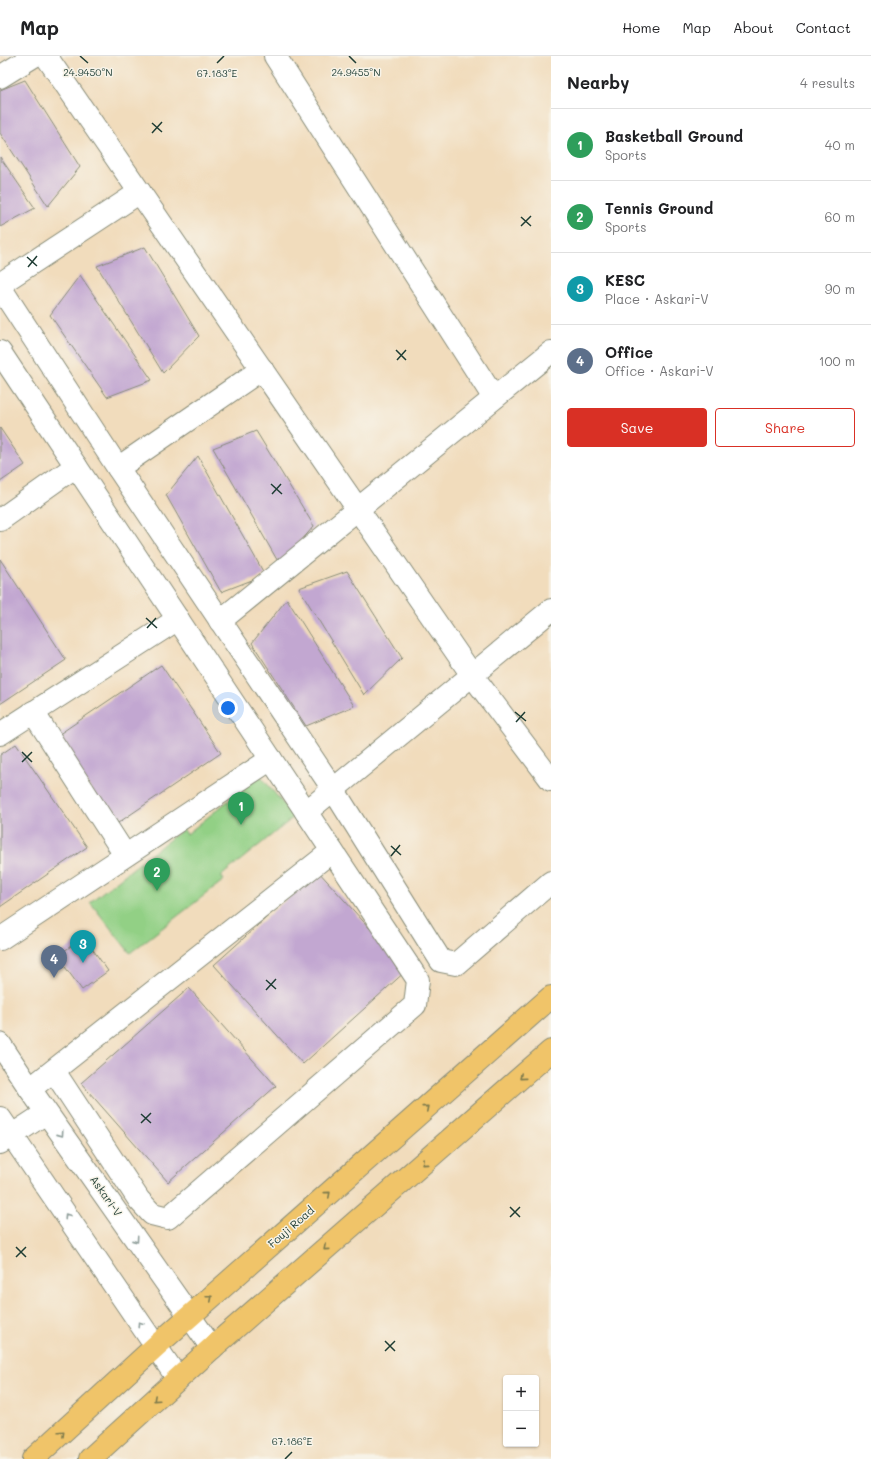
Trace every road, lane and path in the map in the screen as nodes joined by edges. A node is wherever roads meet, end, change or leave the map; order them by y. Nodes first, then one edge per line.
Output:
1 (34, 56) edge
2 (46, 56) edge
3 (274, 56) edge
4 (0, 76) edge
5 (140, 192) junction
6 (0, 284) edge
7 (0, 287) edge
8 (0, 352) edge
9 (551, 352) edge
10 (262, 368) junction
11 (494, 398) junction
12 (76, 466) junction
13 (118, 468) junction
14 (357, 509) junction
15 (0, 520) edge
16 (551, 610) edge
17 (178, 619) junction
18 (220, 621) junction
19 (472, 675) junction
20 (33, 712) junction
21 (0, 734) edge
22 (271, 758) junction
23 (551, 780) edge
24 (333, 789) junction
25 (306, 812) junction
26 (332, 851) junction
27 (125, 855) junction
28 (551, 882) edge
29 (0, 939) edge
30 (551, 997) edge
31 (0, 1044) edge
32 (551, 1051) edge
33 (54, 1071) junction
34 (30, 1089) junction
35 (46, 1113) junction
36 (4, 1132) edge
37 (190, 1316) junction
38 (156, 1346) junction
39 (212, 1348) junction
40 (178, 1379) junction
41 (33, 1459) edge
42 (90, 1459) edge

1 - 4 street
2 - 5 street
3 - 11 street
5 - 6 street
5 - 10 street
7 - 13 street
8 - 12 street
9 - 11 street
10 - 13 street
10 - 14 street
11 - 14 street
12 - 15 street
12 - 17 street
13 - 18 street
14 - 18 street
14 - 19 street
16 - 19 street
17 - 20 street
17 - 22 street
18 - 24 street
19 - 23 street
19 - 24 street
20 - 21 street
20 - 27 street
22 - 25 street
22 - 27 street
24 - 25 street
24 - 28 street
25 - 26 street
26 - 33 street
26 - 33 street
27 - 29 street
37 -> 30 main road, Fouji Road
31 - 34 street, Askari-V
32 -> 39 main road
33 - 34 street
34 - 35 street, Askari-V
35 - 36 street
35 -> 37 street, Askari-V
38 -> 36 street
37 - 38 main road, Fouji Road
37 - 39 street, Askari-V
38 - 40 street
41 -> 38 main road, Fouji Road
39 - 40 main road
40 -> 42 main road

